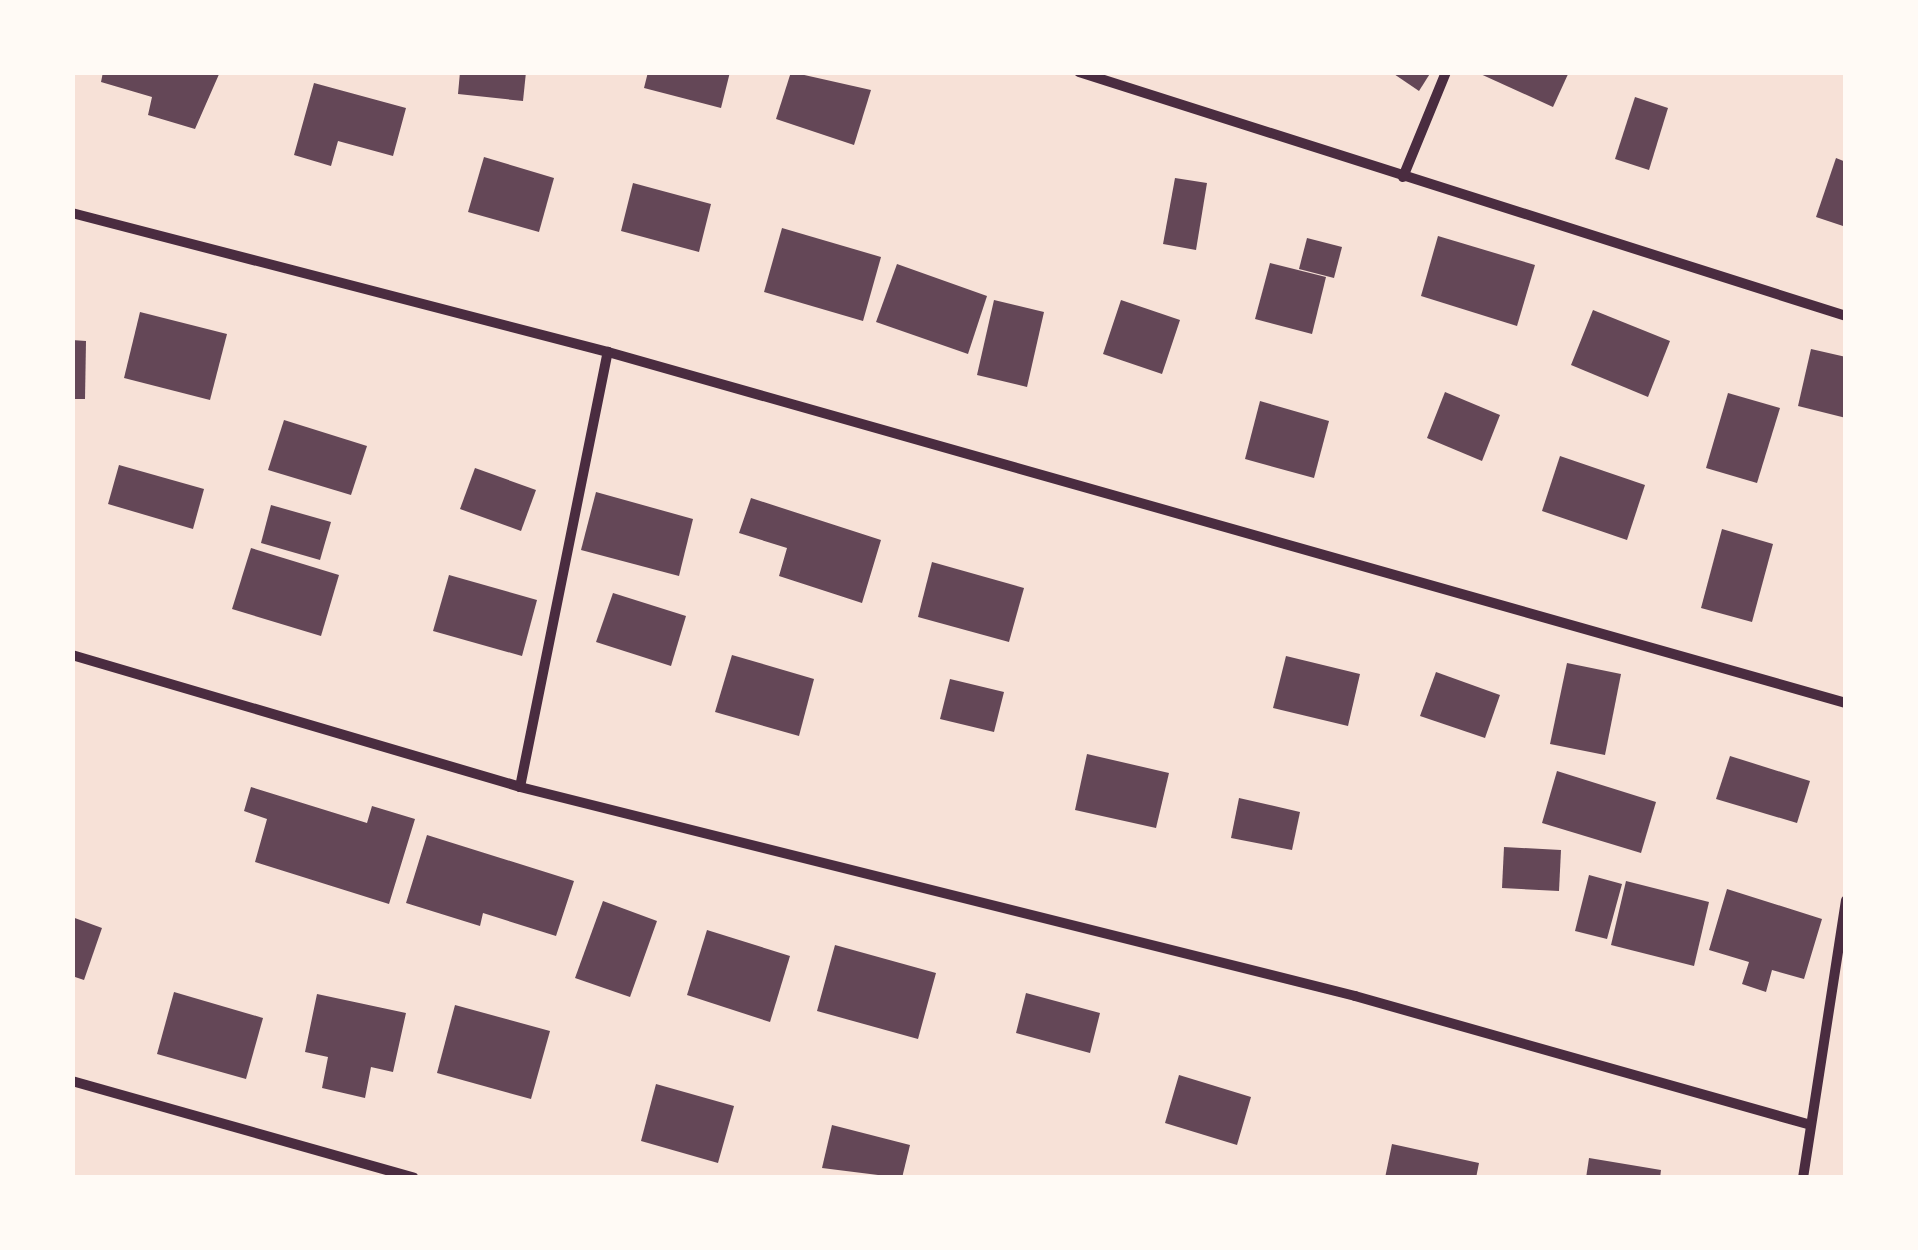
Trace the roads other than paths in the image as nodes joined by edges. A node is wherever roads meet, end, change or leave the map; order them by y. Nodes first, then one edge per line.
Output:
1 (1079, 72) edge
2 (1446, 72) edge
3 (1403, 176) junction
4 (72, 213) edge
5 (1846, 316) edge
6 (608, 352) junction
7 (72, 655) edge
8 (1846, 702) edge
9 (520, 787) junction
10 (1846, 900) edge
11 (72, 1081) edge
12 (1810, 1125) junction
13 (414, 1178) edge
14 (1804, 1178) edge

1 - 3 street
2 - 3 street
3 - 5 street
4 - 6 street
6 - 8 street
6 - 9 street
7 - 9 street
9 - 12 street
10 - 12 street
11 - 13 street
12 - 14 street

